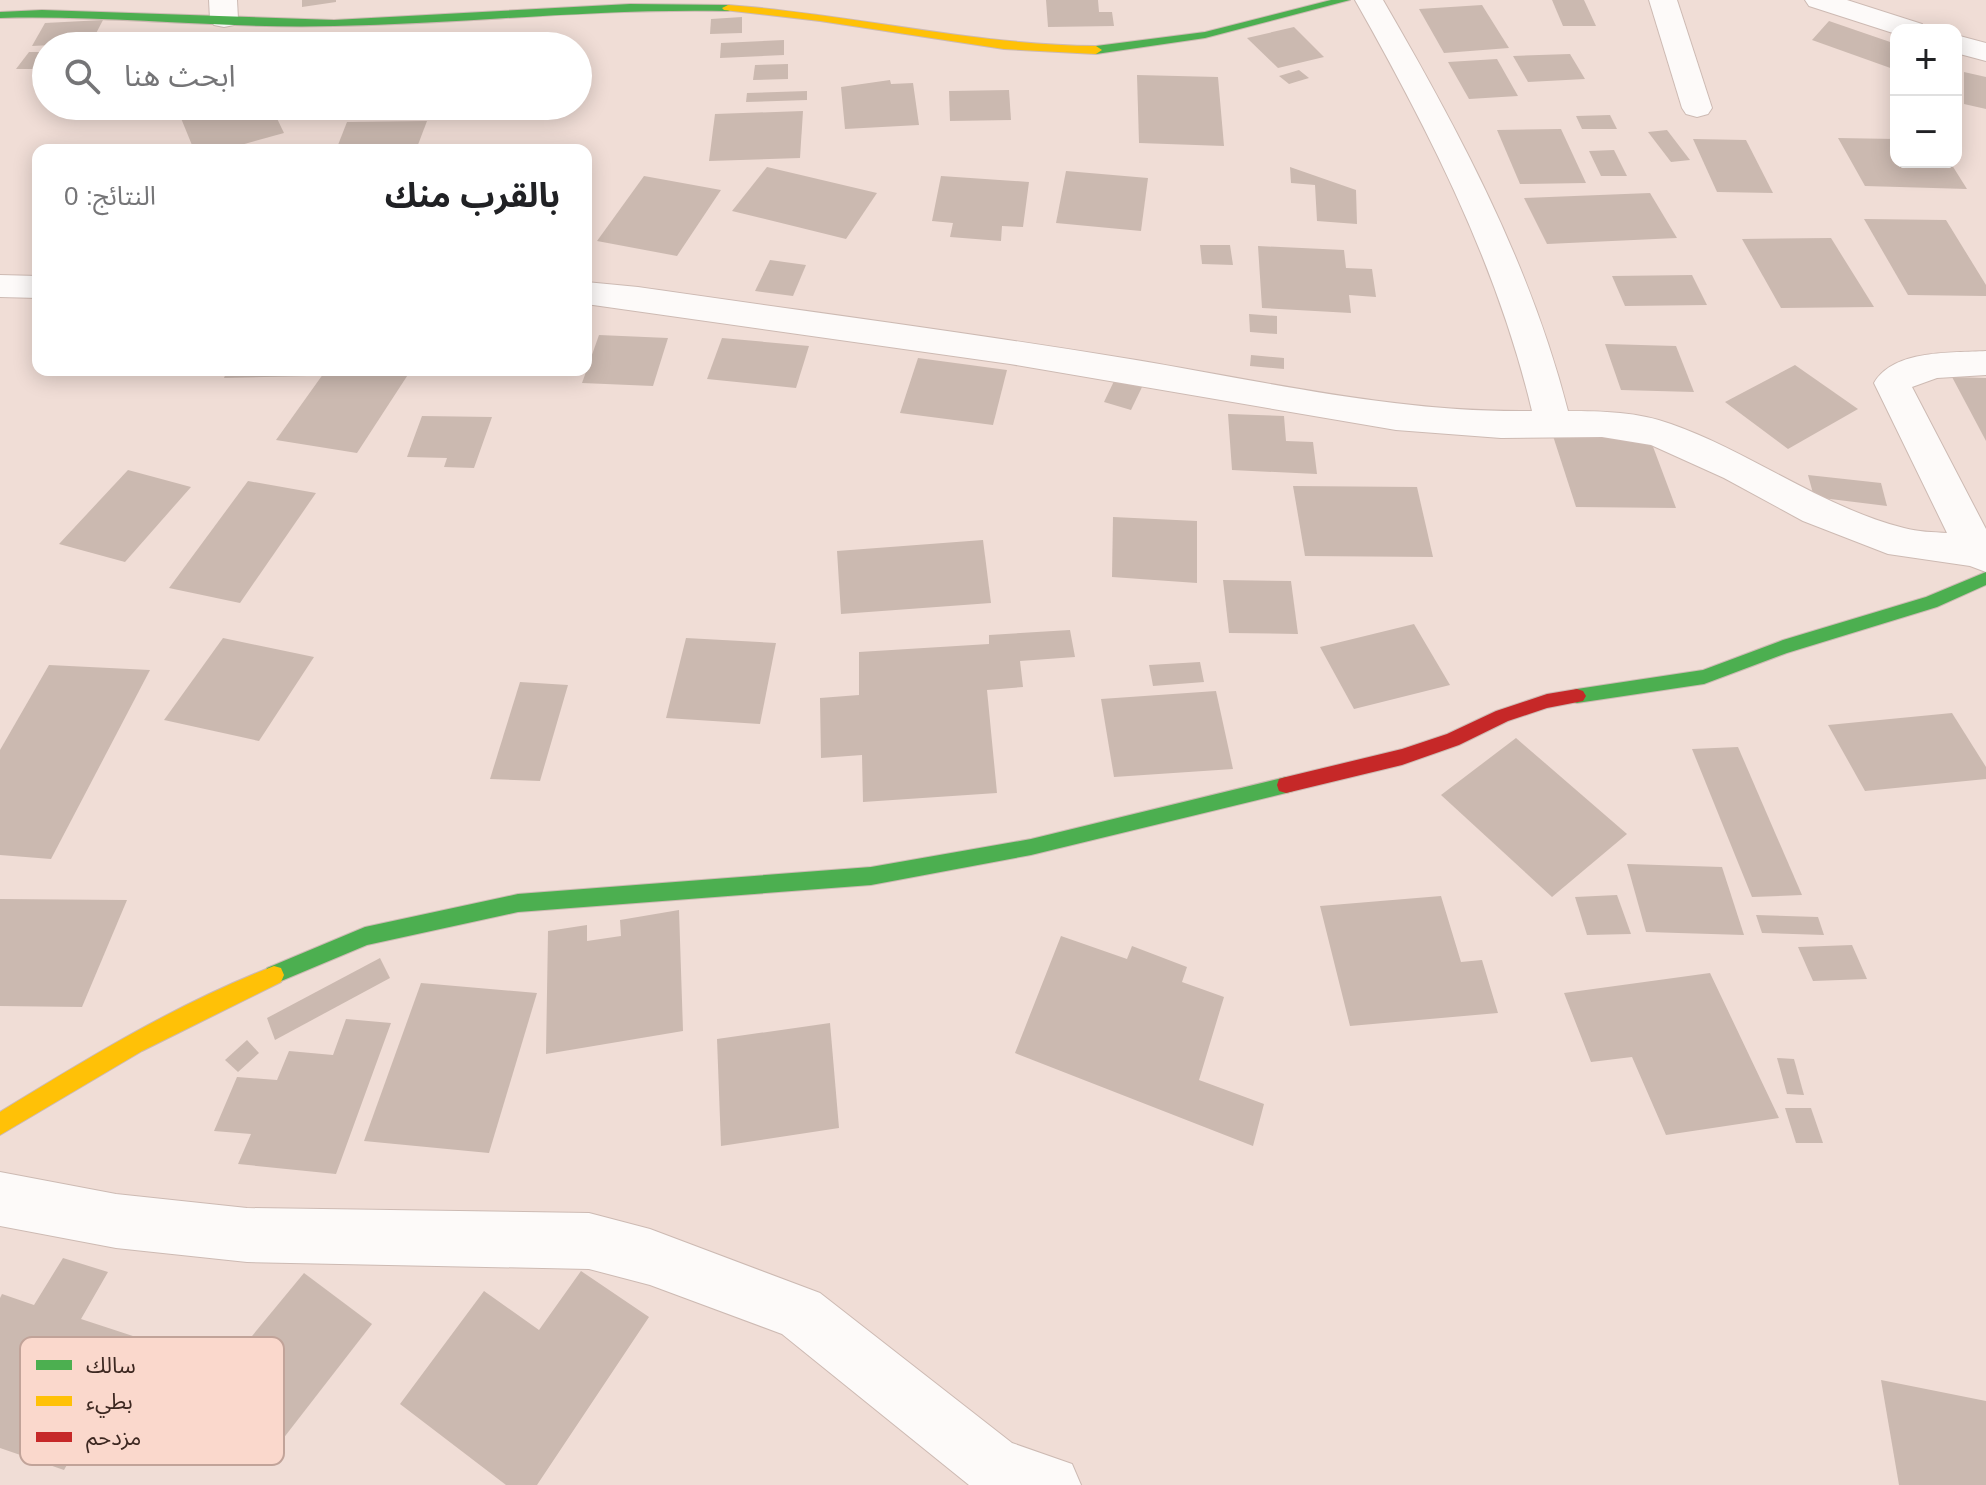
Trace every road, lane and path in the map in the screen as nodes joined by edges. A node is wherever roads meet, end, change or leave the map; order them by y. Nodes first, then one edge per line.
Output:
1 (1344, 0) edge
2 (1369, 0) edge
3 (1663, 0) edge
4 (1819, 0) edge
5 (224, 10) edge
6 (0, 15) edge
7 (1893, 24) edge
8 (1962, 46) edge
9 (1986, 52) edge
10 (1697, 108) dead end
11 (0, 286) edge
12 (32, 287) edge
13 (592, 294) edge
14 (1986, 363) edge
15 (1553, 424) junction
16 (1985, 562) edge
17 (0, 1124) edge
18 (0, 1199) edge
19 (1051, 1485) edge

1 - 5 street
2 - 15 street
3 - 10 street
4 - 7 street
5 - 6 street
8 - 9 street
11 - 12 street
13 - 15 street
14 - 16 street
15 - 16 street
16 - 17 street
18 - 19 street

